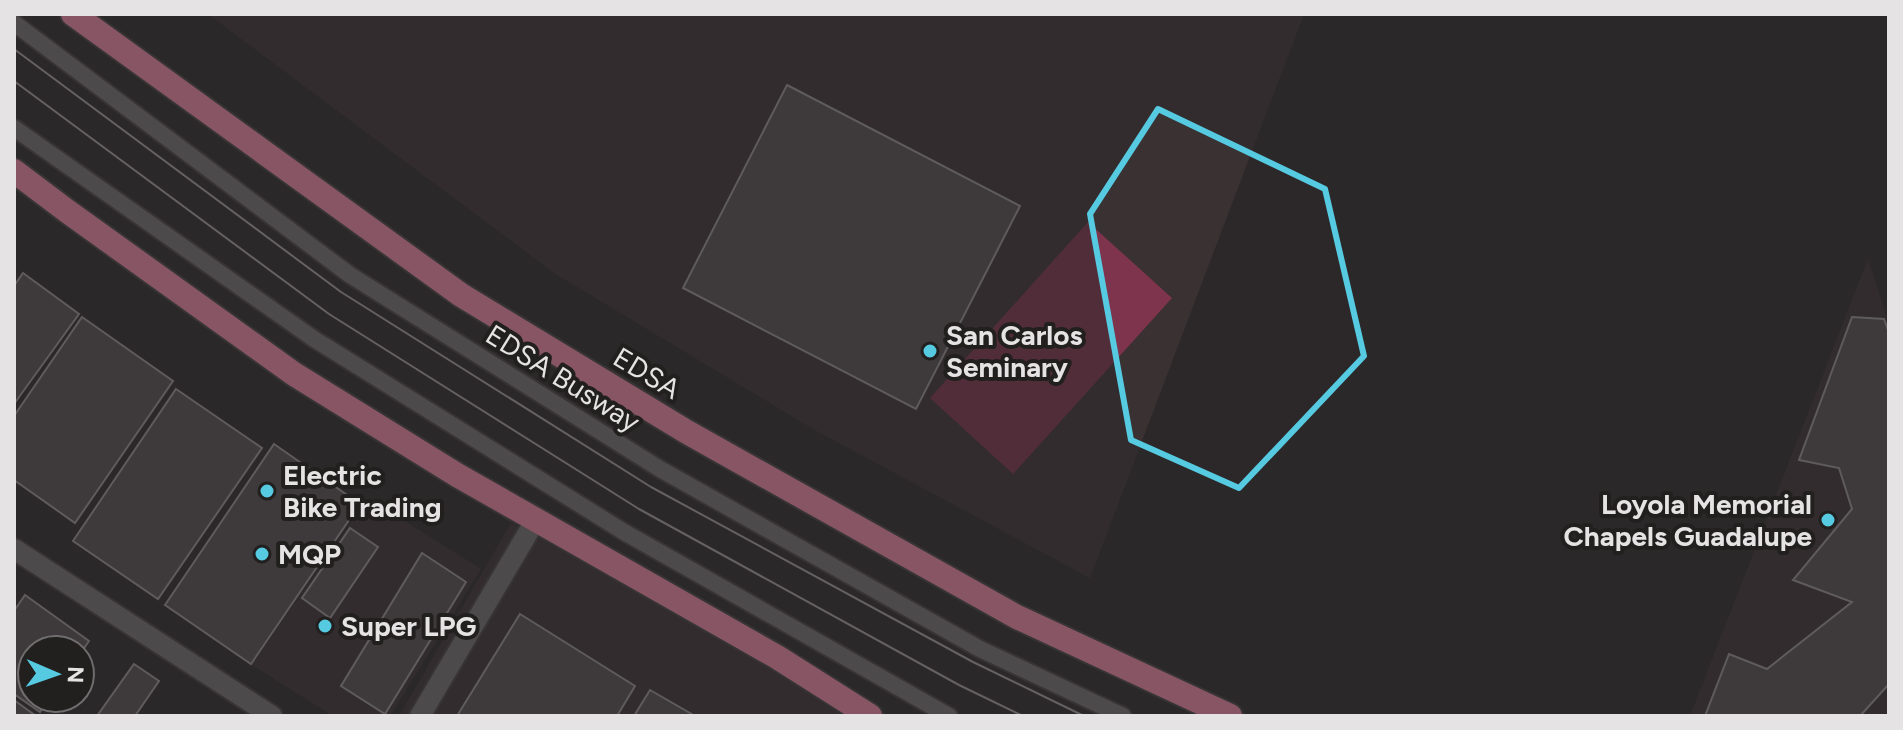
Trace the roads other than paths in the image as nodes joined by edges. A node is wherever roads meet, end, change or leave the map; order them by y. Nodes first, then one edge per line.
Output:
1 (73, 14) edge
2 (14, 23) edge
3 (14, 128) edge
4 (14, 171) edge
5 (535, 521) junction
6 (14, 549) edge
7 (272, 716) edge
8 (420, 716) edge
9 (870, 716) edge
10 (949, 716) edge
11 (1123, 716) edge
12 (1230, 716) edge

1 - 12 highway, EDSA
2 - 11 lane, EDSA Busway
3 - 10 lane
4 - 5 highway
5 - 8 street
5 - 9 highway
6 - 7 street

